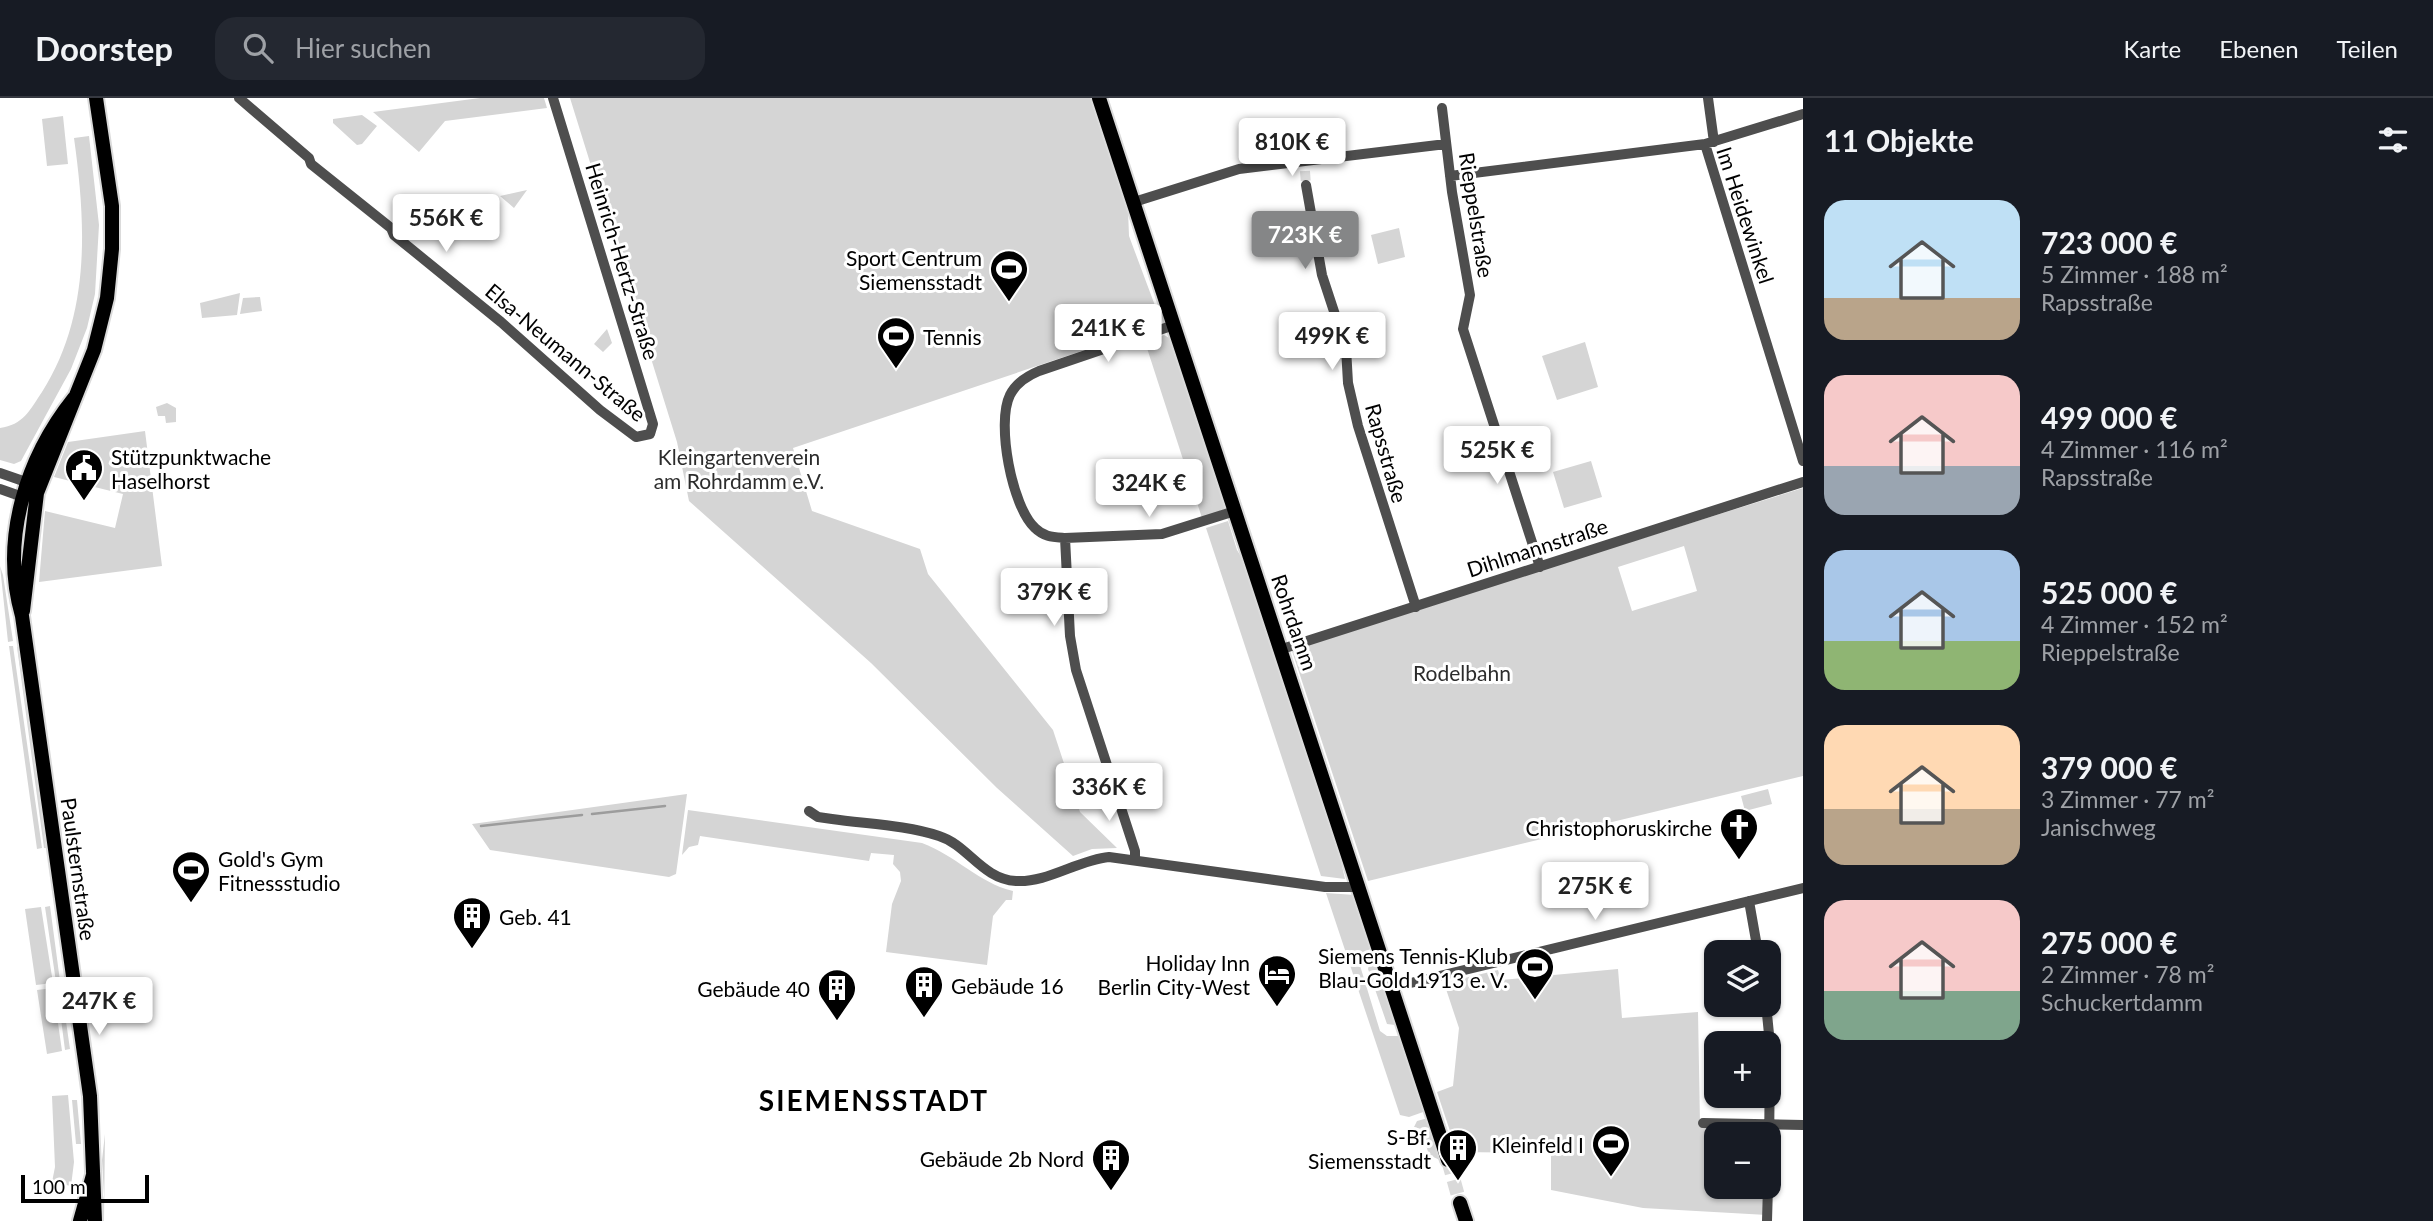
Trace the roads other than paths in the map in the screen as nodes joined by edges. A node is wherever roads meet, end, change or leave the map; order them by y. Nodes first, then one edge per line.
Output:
1 (96, 98) edge
2 (239, 98) edge
3 (553, 98) edge
4 (1099, 98) edge
5 (1708, 98) edge
6 (1442, 108) dead end
7 (1803, 114) edge
8 (1709, 143) junction
9 (1446, 144) junction
10 (1450, 176) junction
11 (1306, 185) tunnel mouth
12 (1134, 202) junction
13 (1174, 326) junction
14 (74, 398) junction
15 (650, 434) joint
16 (1803, 461) edge
17 (0, 473) edge
18 (1803, 482) edge
19 (0, 489) edge
20 (23, 489) junction
21 (37, 493) junction
22 (1236, 511) junction
23 (1065, 538) junction
24 (1540, 568) junction
25 (1416, 607) junction
26 (22, 616) junction
27 (1282, 649) junction
28 (810, 811) dead end
29 (1135, 859) junction
30 (1360, 887) junction
31 (1803, 888) edge
32 (1749, 901) junction
33 (1756, 940) edge
34 (1394, 987) junction
35 (1767, 1017) edge
36 (1771, 1122) edge
37 (1781, 1124) edge
38 (1803, 1125) edge
39 (1448, 1160) tunnel mouth
40 (95, 1171) junction
41 (1768, 1199) edge
42 (1460, 1203) tunnel mouth
43 (80, 1221) edge
44 (95, 1221) edge
45 (1466, 1221) edge
46 (1767, 1221) edge

1 - 14 main road, Paulsternstraße
2 - 15 street, Elsa-Neumann-Straße
3 - 15 street, Heinrich-Hertz-Straße
4 - 12 main road, Rohrdamm
5 - 8 street, Im Heidewinkel
6 - 9 street, Rieppelstraße
7 - 8 street
8 - 10 street, Im Heidewinkel
8 - 16 street, Im Heidewinkel
9 - 10 street, Rieppelstraße
9 - 12 street
10 - 24 street, Rieppelstraße
11 - 25 street, Rapsstraße
12 - 13 main road, Rohrdamm
13 - 22 main road, Rohrdamm
13 - 23 street
14 - 20 main road, Paulsternstraße
14 - 21 main road, Paulsternstraße
17 - 20 street
18 - 24 street, Dihlmannstraße
19 - 20 street
20 - 21 main road
20 - 26 main road, Paulsternstraße
21 - 26 main road, Paulsternstraße
22 - 23 street
22 - 27 main road, Rohrdamm
23 - 29 street
24 - 25 street, Dihlmannstraße
25 - 27 street, Dihlmannstraße
26 - 40 main road, Paulsternstraße
27 - 30 main road, Rohrdamm
28 - 29 street
29 - 30 street
30 - 34 main road, Rohrdamm
31 - 32 street
32 - 33 street
32 - 34 street
34 - 39 main road, Rohrdamm
35 - 36 street
37 - 38 street
40 - 43 main road, Paulsternstraße
40 - 44 main road, Paulsternstraße
41 - 46 street
42 - 45 main road

